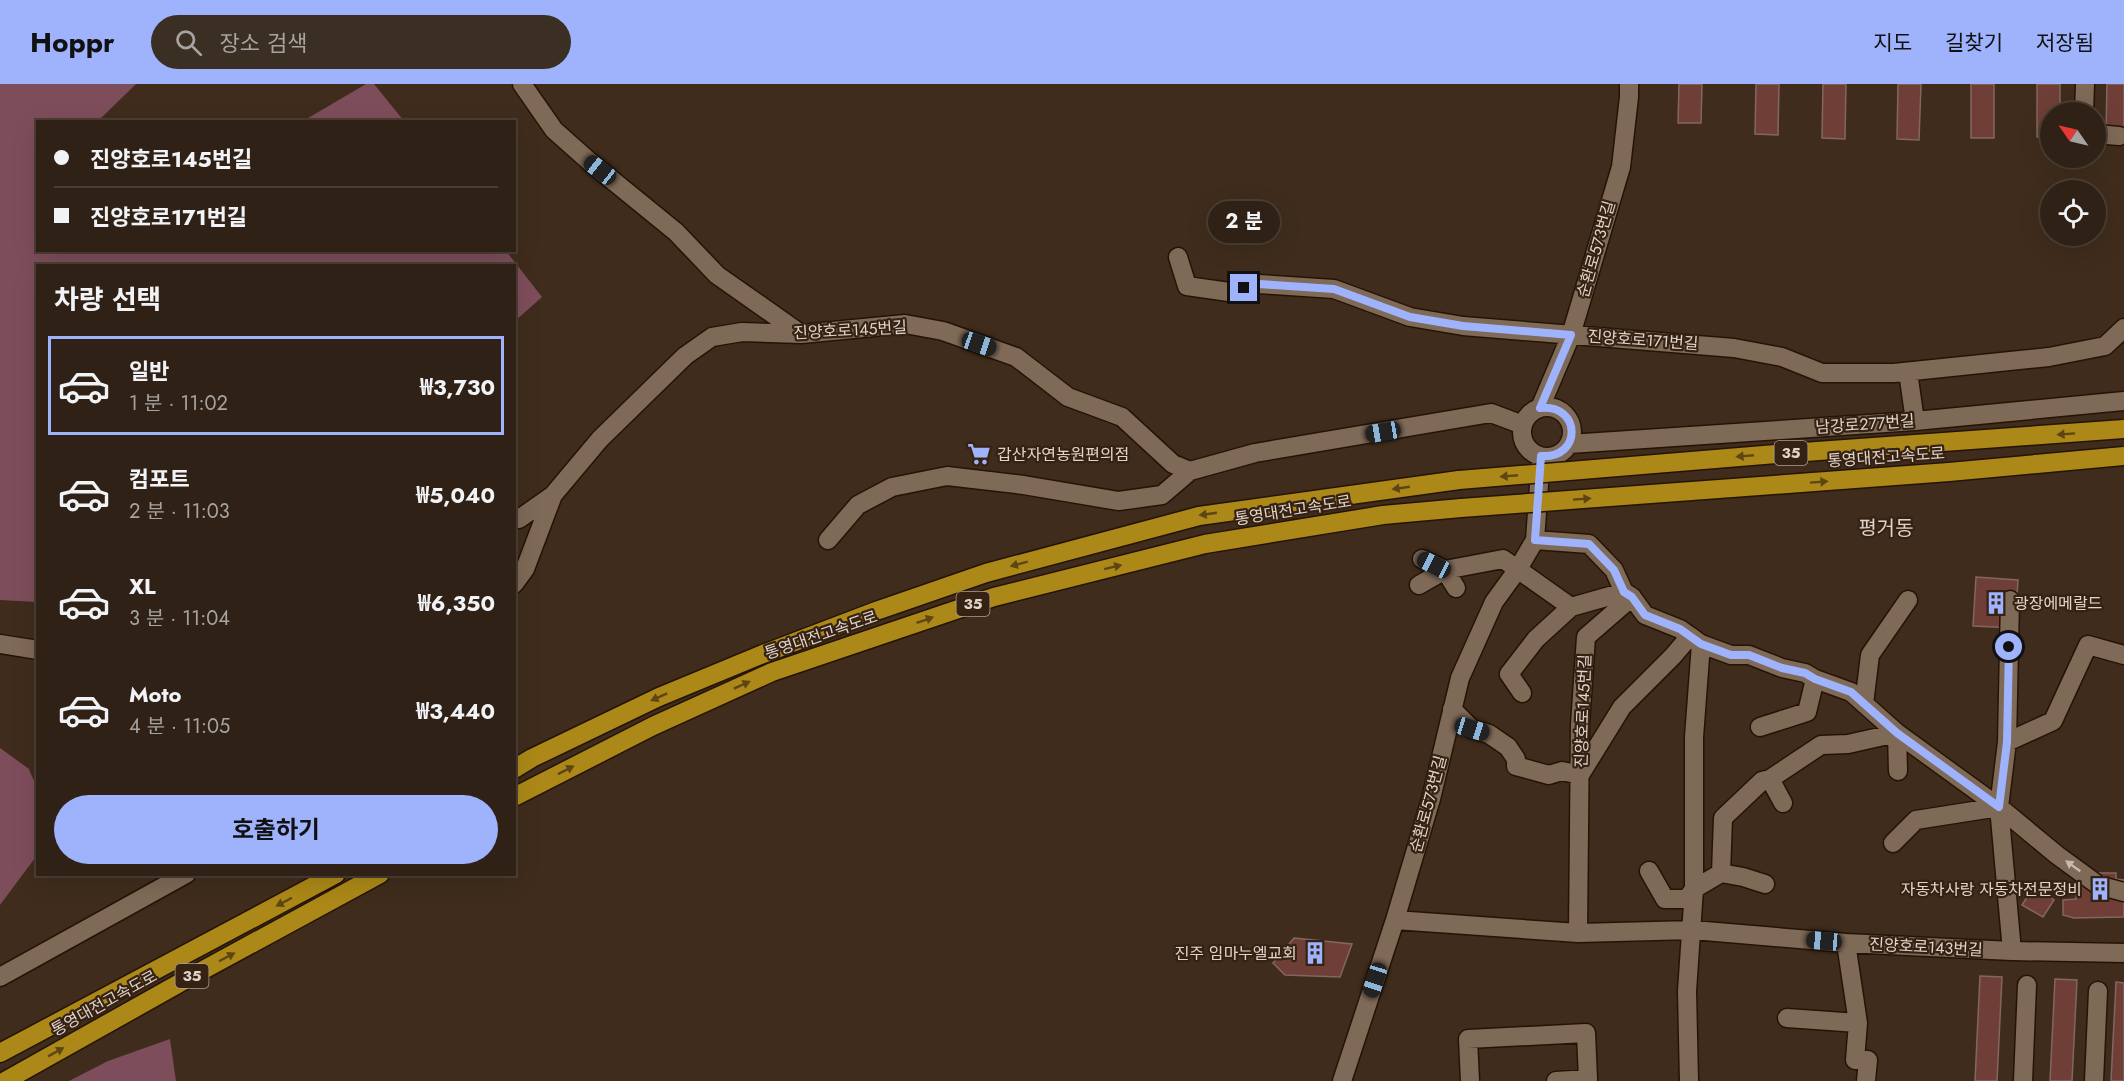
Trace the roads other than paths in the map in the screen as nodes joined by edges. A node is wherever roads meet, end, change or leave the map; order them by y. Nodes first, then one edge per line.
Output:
1 (522, 84) edge
2 (1629, 84) edge
3 (2085, 84) edge
4 (2084, 102) edge
5 (2106, 135) edge
6 (2119, 136) dead end
7 (1178, 257) dead end
8 (2124, 328) edge
9 (801, 334) junction
10 (1571, 335) junction
11 (1908, 372) junction
12 (2124, 401) edge
13 (1540, 408) junction
14 (1915, 421) junction
15 (1523, 425) junction
16 (2124, 429) edge
17 (1569, 444) junction
18 (1541, 456) junction
19 (2124, 456) edge
20 (1190, 471) junction
21 (554, 495) junction
22 (516, 518) edge
23 (828, 540) dead end
24 (1535, 540) junction
25 (1422, 559) dead end
26 (1518, 569) junction
27 (1445, 570) junction
28 (516, 581) edge
29 (1419, 585) dead end
30 (1456, 588) dead end
31 (1628, 594) junction
32 (1908, 600) dead end
33 (2010, 600) dead end
34 (1571, 607) junction
35 (1697, 642) junction
36 (0, 644) edge
37 (36, 650) edge
38 (2124, 655) edge
39 (1815, 679) junction
40 (1522, 693) dead end
41 (1864, 704) junction
42 (1452, 709) junction
43 (1760, 727) dead end
44 (1897, 733) junction
45 (2007, 742) junction
46 (516, 768) edge
47 (1898, 771) dead end
48 (1580, 776) junction
49 (1770, 779) junction
50 (516, 796) edge
51 (1783, 803) dead end
52 (1999, 807) junction
53 (1893, 843) dead end
54 (1649, 871) dead end
55 (1721, 873) junction
56 (182, 876) edge
57 (332, 876) edge
58 (376, 876) edge
59 (1765, 884) dead end
60 (1694, 889) junction
61 (2124, 892) edge
62 (1395, 920) junction
63 (1693, 930) junction
64 (1578, 933) junction
65 (1846, 943) junction
66 (2012, 951) junction
67 (2124, 953) edge
68 (0, 977) edge
69 (2027, 985) dead end
70 (2098, 992) dead end
71 (1787, 1018) dead end
72 (1858, 1023) junction
73 (0, 1053) edge
74 (5, 1081) edge
75 (1342, 1081) edge
76 (1470, 1081) edge
77 (1556, 1081) edge
78 (1578, 1081) edge
79 (1689, 1081) edge
80 (1866, 1081) edge
81 (2023, 1081) edge
82 (2094, 1081) edge

1 - 9 street
2 - 10 street, 순환로573번길
3 - 4 street
5 - 6 street
7 - 10 street, 진양호로171번길
8 - 11 street, 진양호로171번길
9 - 20 street, 진양호로145번길
9 - 21 street, 진양호로145번길
10 - 11 street, 진양호로171번길
10 - 13 street, 순환로573번길
11 - 14 street
12 - 14 street, 남강로277번길
13 - 15 street
13 - 17 street
14 - 17 street, 남강로277번길
15 - 18 street
15 - 20 street
16 -> 46 highway, 통영대전고속도로 / 35, bridge
17 - 18 street
18 - 24 street, 순환로573번길
50 -> 19 highway, 통영대전고속도로 / 35, bridge
20 - 23 street
21 - 22 street
21 - 28 street
24 - 26 street, 순환로573번길
24 - 31 street
25 - 27 street
26 - 27 street
26 - 34 street
26 - 42 street, 순환로573번길
27 - 29 street
27 - 30 street
31 - 34 street
31 - 35 street
31 - 48 street, 진양호로145번길
32 - 41 street
33 - 45 street
34 - 40 street
35 - 39 street
35 - 48 street, 진양호로145번길
35 - 60 street
36 - 37 street
38 - 45 street
39 - 41 street
39 - 43 street
41 - 44 street
42 - 48 street
42 - 62 street, 순환로573번길
44 - 47 street
44 - 49 street
44 - 52 street
45 - 52 street
48 - 64 street
49 - 51 street
49 - 55 street
52 - 53 street
61 -> 52 street
52 - 66 street
54 - 60 street
55 - 59 street
55 - 60 street
56 - 68 street
57 -> 73 highway, 통영대전고속도로 / 35
74 -> 58 highway, 통영대전고속도로 / 35
60 - 63 street
62 - 64 street, 진양호로143번길
62 - 75 street, 순환로573번길
63 - 64 street, 진양호로143번길
63 - 65 street, 진양호로143번길
63 - 79 street
65 - 66 street, 진양호로143번길
65 - 72 street
66 - 67 street, 진양호로143번길
69 - 81 street
70 - 82 street
71 - 72 street
72 - 80 street
76 - 78 street
77 - 78 street

